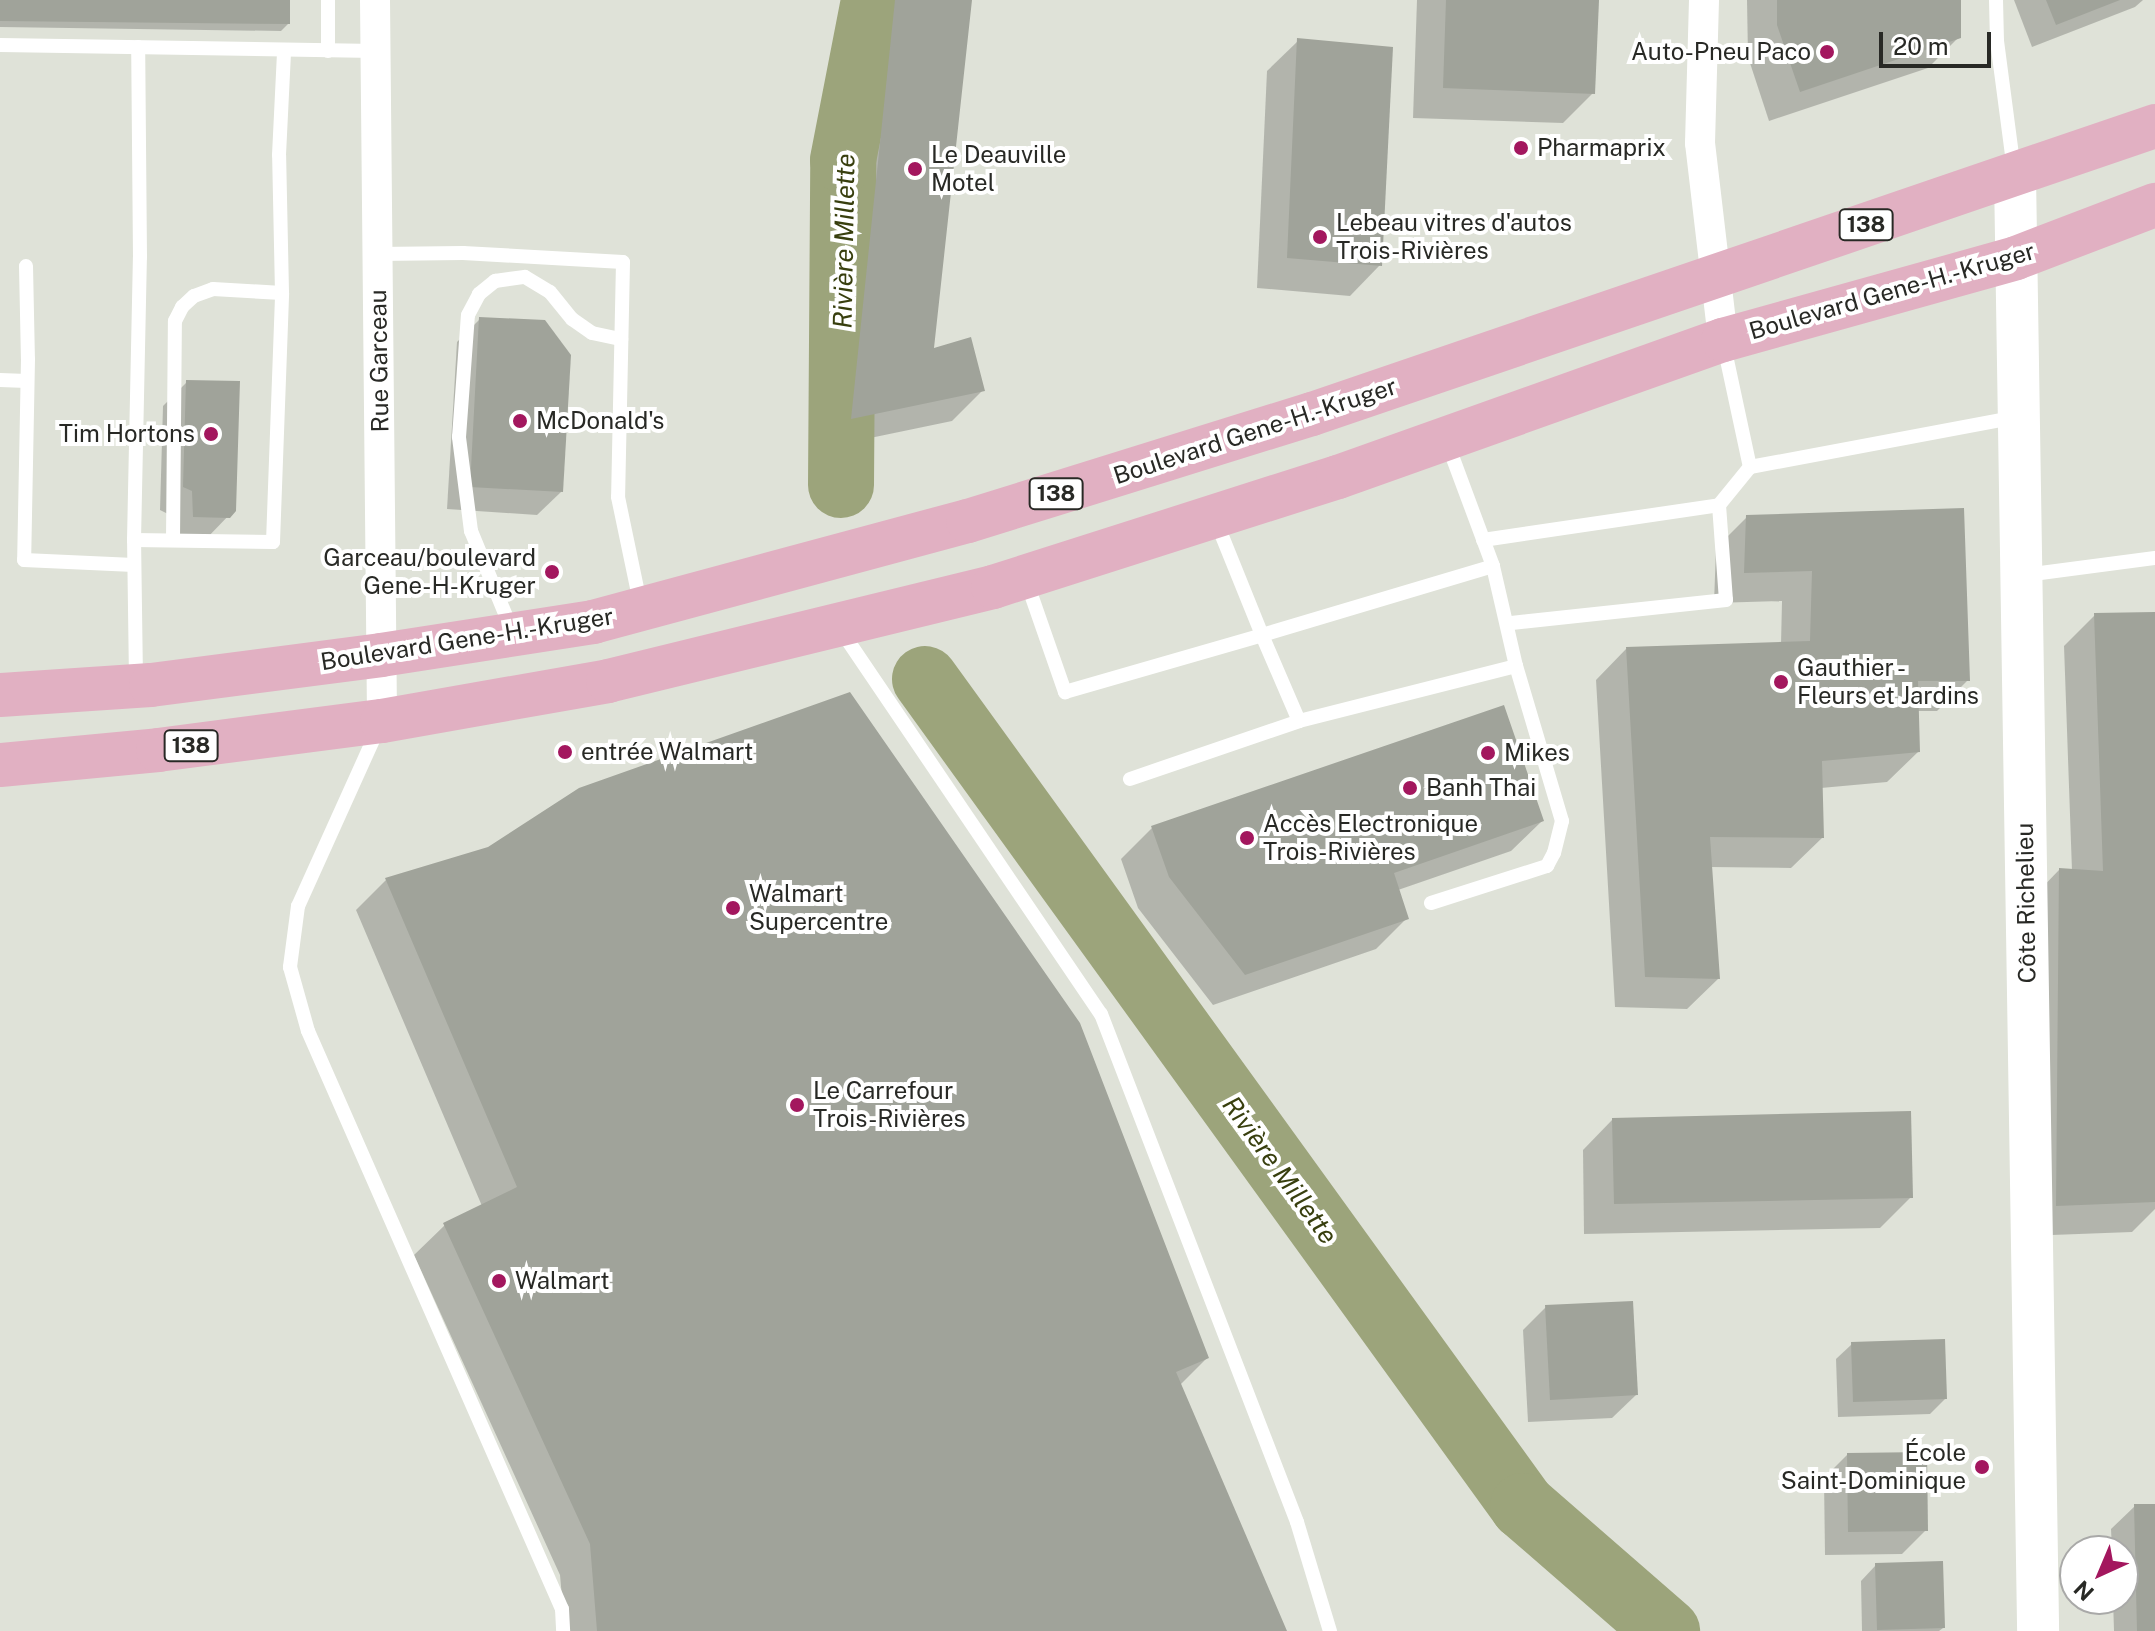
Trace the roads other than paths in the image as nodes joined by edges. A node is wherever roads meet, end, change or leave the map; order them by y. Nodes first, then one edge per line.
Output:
1 (328, 0) edge
2 (375, 0) edge
3 (1704, 0) edge
4 (1996, 0) edge
5 (0, 45) edge
6 (138, 47) junction
7 (328, 51) junction
8 (376, 51) junction
9 (284, 52) junction
10 (2155, 126) edge
11 (2015, 175) junction
12 (2155, 205) edge
13 (378, 254) junction
14 (2016, 258) junction
15 (26, 266) dead end
16 (1716, 276) junction
17 (282, 293) junction
18 (621, 339) junction
19 (1723, 340) junction
20 (0, 380) edge
21 (27, 381) junction
22 (2017, 417) junction
23 (1446, 439) junction
24 (1750, 467) junction
25 (1719, 505) junction
26 (1215, 517) junction
27 (134, 540) junction
28 (173, 540) junction
29 (1483, 540) junction
30 (2155, 558) edge
31 (134, 565) junction
32 (1493, 566) junction
33 (2021, 576) junction
34 (1025, 577) junction
35 (641, 609) junction
36 (1509, 623) junction
37 (837, 625) junction
38 (514, 634) junction
39 (1262, 635) junction
40 (381, 655) junction
41 (1516, 666) junction
42 (136, 685) junction
43 (0, 695) edge
44 (382, 721) junction
45 (1299, 721) junction
46 (0, 765) edge
47 (1130, 779) dead end
48 (1431, 903) dead end
49 (563, 1631) edge
50 (1330, 1631) edge
51 (2038, 1631) edge

1 - 7 lane
2 - 8 street, Rue Garceau
3 - 16 street
4 - 11 lane
5 - 6 lane
6 - 9 lane
6 - 27 lane
7 - 8 lane
7 - 9 lane
8 - 13 street, Rue Garceau
9 - 17 lane
10 - 11 main road, Boulevard Gene-H.-Kruger / 138
11 - 14 street, Côte Richelieu
11 - 16 main road, Boulevard Gene-H.-Kruger / 138
12 - 14 main road, Boulevard Gene-H.-Kruger / 138
13 - 18 lane
13 - 40 street, Rue Garceau
14 - 19 main road, Boulevard Gene-H.-Kruger / 138
14 - 22 street, Côte Richelieu
15 - 21 lane
16 - 19 street
16 - 35 main road, Boulevard Gene-H.-Kruger / 138
17 - 28 lane
17 - 28 lane
18 - 35 lane
18 - 38 lane
19 - 23 main road, Boulevard Gene-H.-Kruger / 138
19 - 24 lane
20 - 21 lane
21 - 31 lane
22 - 24 lane
22 - 33 street, Côte Richelieu
23 - 26 main road, Boulevard Gene-H.-Kruger / 138
23 - 29 lane
24 - 25 lane
25 - 29 lane
25 - 36 lane
26 - 34 main road, Boulevard Gene-H.-Kruger / 138
26 - 39 lane
27 - 28 lane
27 - 31 lane
29 - 32 lane
30 - 33 lane
31 - 42 lane
32 - 36 lane
32 - 39 lane
33 - 51 street, Côte Richelieu
34 - 37 main road, Boulevard Gene-H.-Kruger / 138
34 - 39 lane
35 - 38 main road, Boulevard Gene-H.-Kruger / 138
36 - 41 lane
37 - 44 main road, Boulevard Gene-H.-Kruger / 138
37 - 50 lane
38 - 40 main road, Boulevard Gene-H.-Kruger / 138
39 - 45 lane
40 - 42 main road, Boulevard Gene-H.-Kruger / 138
40 - 44 street, Rue Garceau
41 - 45 lane
41 - 48 lane
42 - 43 main road, Boulevard Gene-H.-Kruger / 138
44 - 46 main road, Boulevard Gene-H.-Kruger / 138
44 - 49 lane
45 - 47 lane

